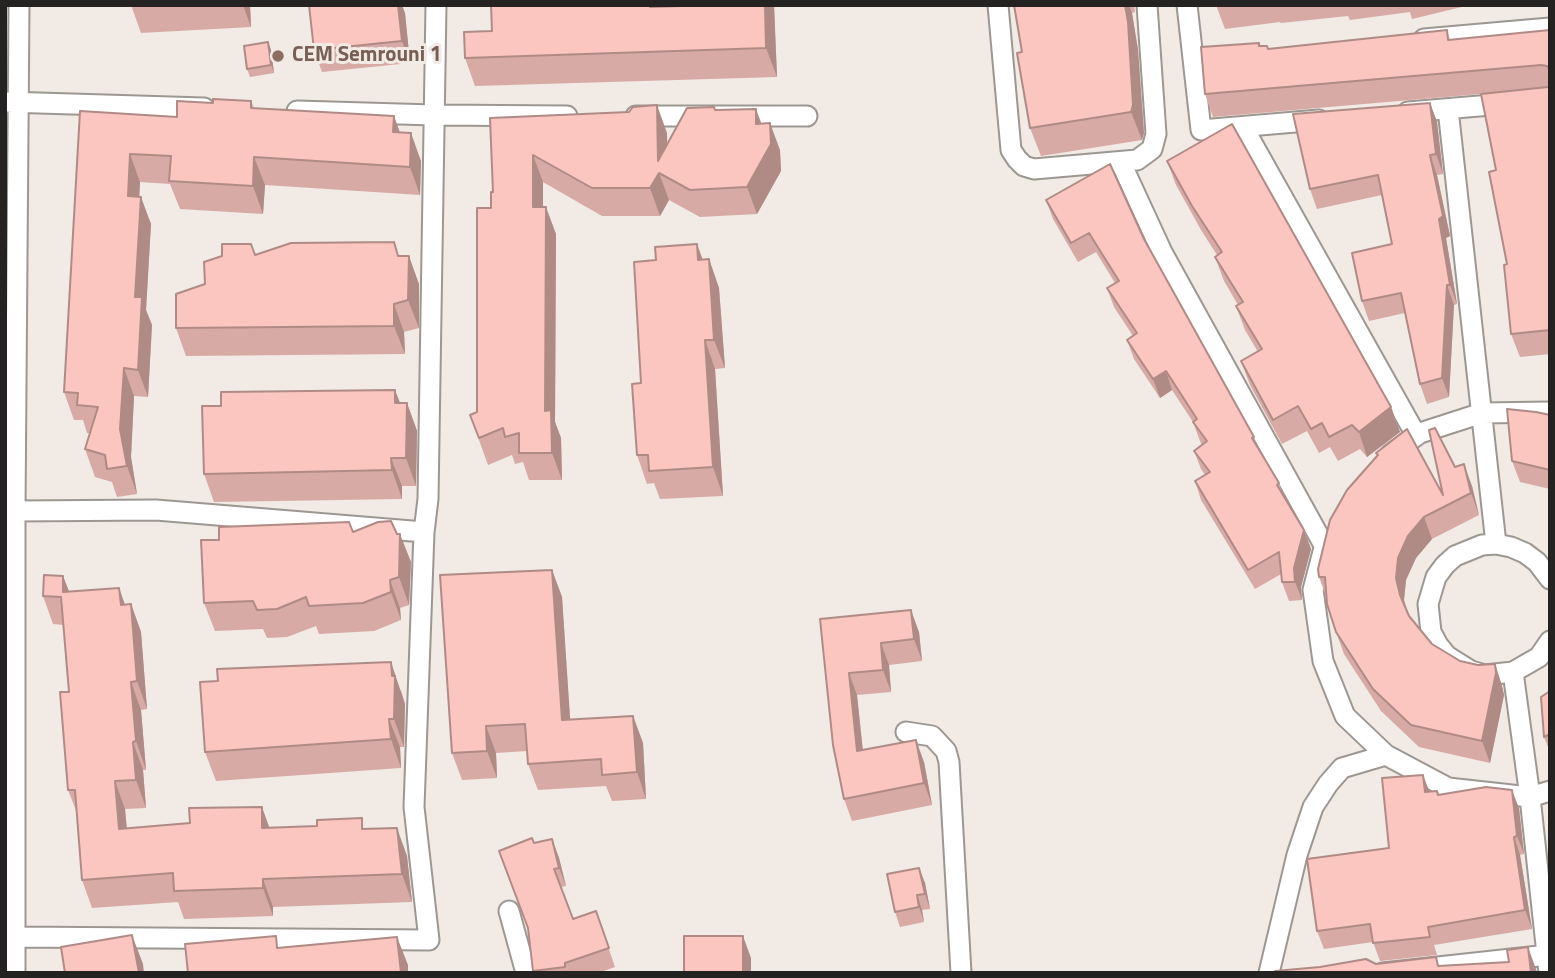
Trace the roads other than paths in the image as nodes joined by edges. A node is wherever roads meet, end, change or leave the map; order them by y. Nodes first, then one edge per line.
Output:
1 (19, 5) edge
2 (436, 5) edge
3 (998, 5) edge
4 (1147, 5) edge
5 (1187, 5) edge
6 (1550, 28) edge
7 (1399, 41) edge
8 (1550, 100) edge
9 (12, 102) edge
10 (218, 108) edge
11 (1448, 109) junction
12 (272, 110) edge
13 (1394, 113) edge
14 (434, 115) junction
15 (586, 116) edge
16 (614, 116) edge
17 (807, 116) dead end
18 (1339, 118) edge
19 (1243, 127) junction
20 (1121, 163) junction
21 (1550, 412) edge
22 (1482, 413) junction
23 (1416, 435) junction
24 (1375, 466) edge
25 (15, 512) junction
26 (1336, 519) edge
27 (424, 532) junction
28 (1496, 544) junction
29 (1325, 547) junction
30 (1550, 579) edge
31 (1550, 641) edge
32 (1513, 672) junction
33 (906, 732) dead end
34 (1386, 755) junction
35 (1550, 791) edge
36 (1530, 797) junction
37 (509, 911) dead end
38 (15, 937) junction
39 (1548, 964) edge
40 (15, 973) edge
41 (526, 973) edge
42 (961, 973) edge
43 (1269, 973) edge
44 (1383, 973) edge

1 - 9 street
2 - 14 street
3 - 20 street
4 - 20 street
5 - 19 street
6 - 7 street
8 - 11 street
9 - 10 street
9 - 25 street
11 - 13 street
11 - 22 street
12 - 14 street
14 - 15 street
14 - 27 street
16 - 17 street
18 - 19 street
19 - 23 street
20 - 29 street
21 - 22 street
22 - 23 street
22 - 28 street
23 - 24 street
25 - 27 street
25 - 38 street
26 - 29 street
27 - 38 street
28 - 30 street
28 - 32 street
29 - 34 street
31 - 32 street
32 - 36 street
33 - 42 street
34 - 36 street
34 - 43 street
35 - 36 street
36 - 39 street
37 - 41 street
38 - 40 street
39 - 44 street

